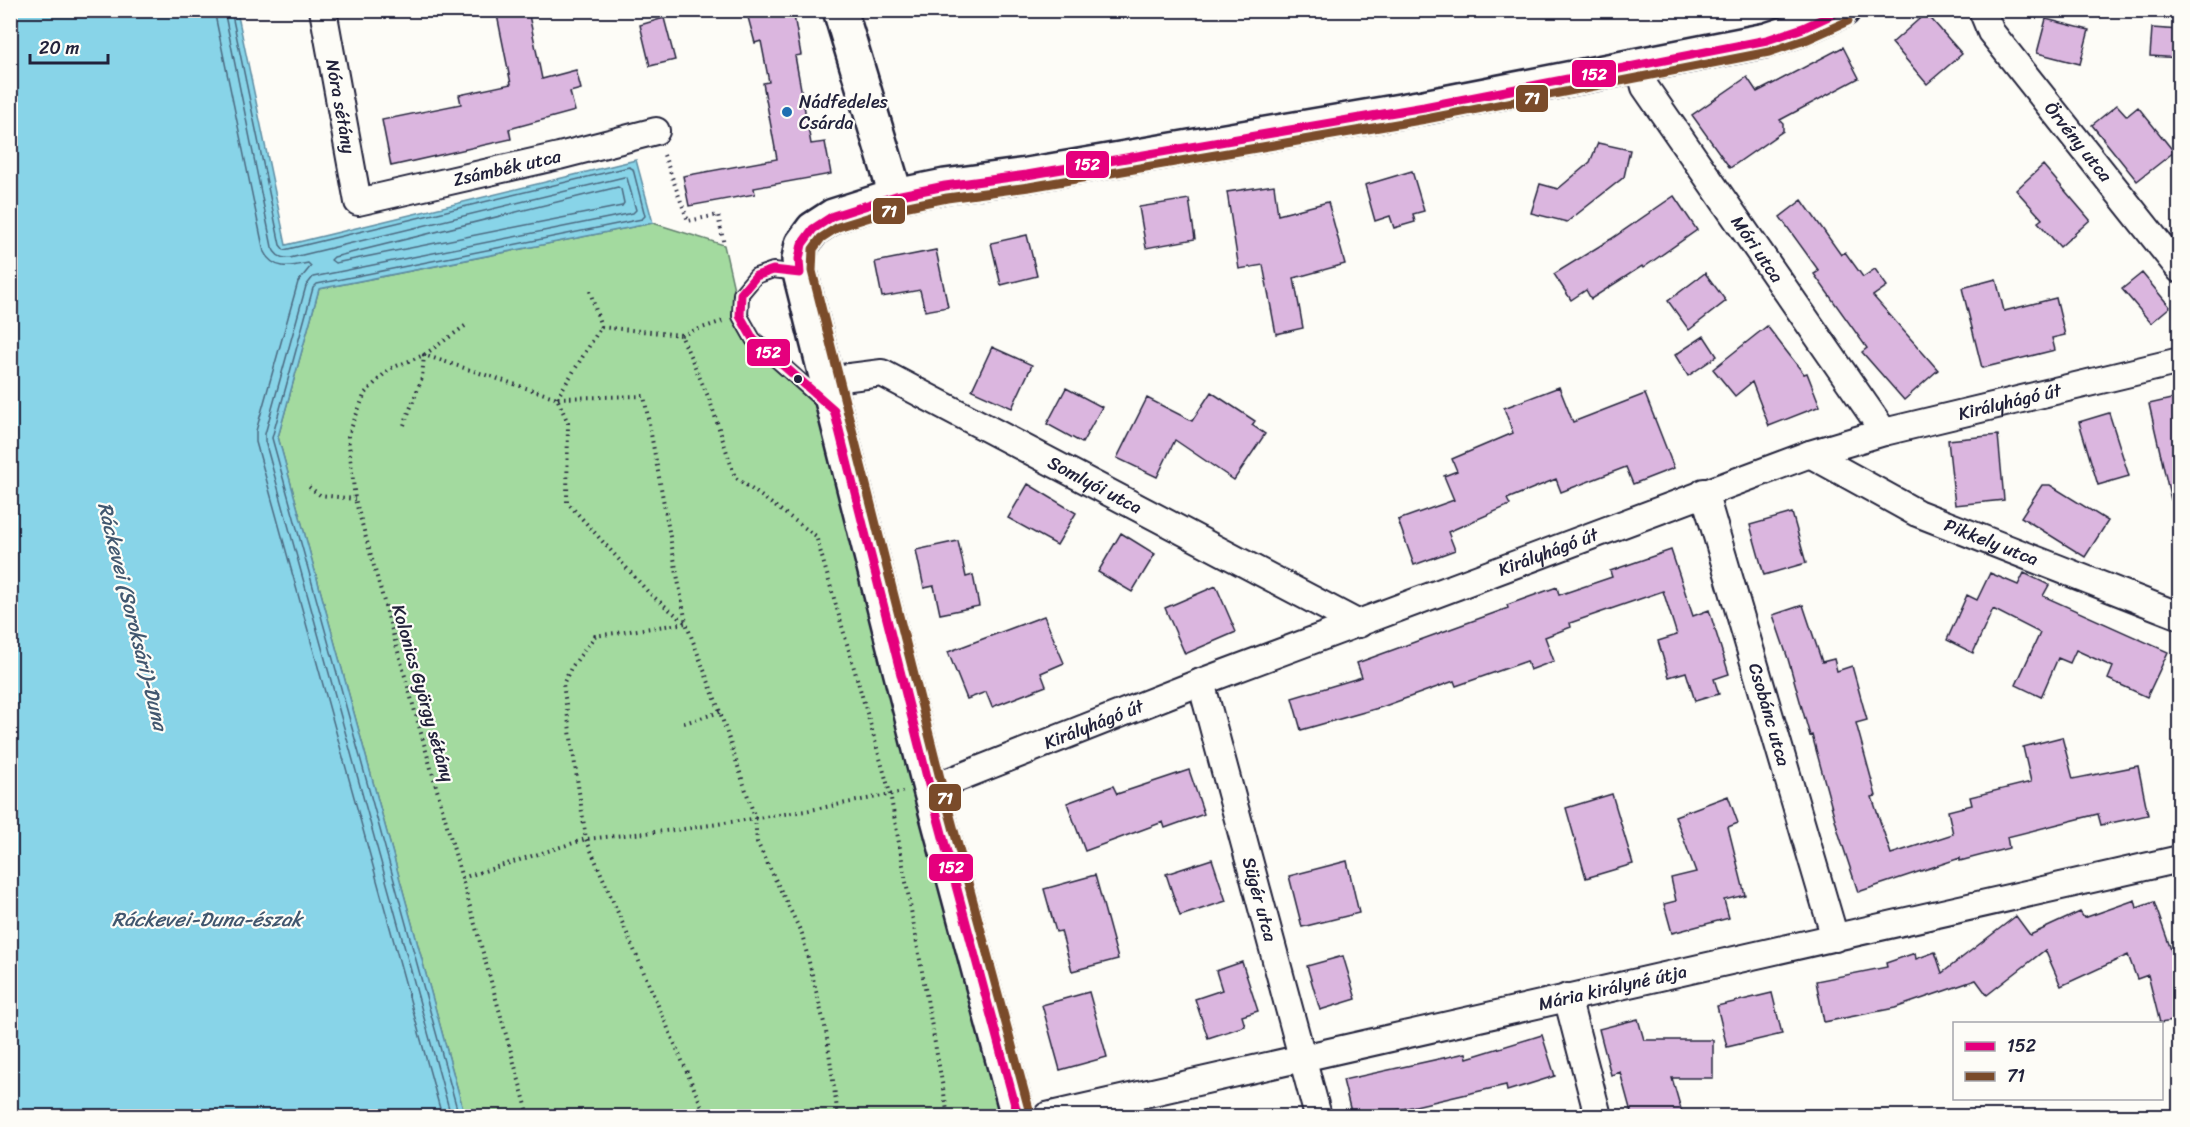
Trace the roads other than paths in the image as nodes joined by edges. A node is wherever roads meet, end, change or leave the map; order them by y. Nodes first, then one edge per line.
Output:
1 (323, 10) edge
2 (840, 10) edge
3 (1843, 10) edge
4 (1982, 10) edge
5 (1639, 65) junction
6 (656, 131) road end
7 (896, 196) junction
8 (358, 202) joint
9 (801, 259) junction
10 (2180, 270) edge
11 (2180, 361) edge
12 (830, 395) junction
13 (1884, 432) junction
14 (1810, 454) junction
15 (1704, 492) junction
16 (2180, 616) edge
17 (1359, 624) junction
18 (1201, 682) junction
19 (930, 789) junction
20 (2180, 859) edge
21 (1835, 938) junction
22 (1567, 997) junction
23 (1303, 1059) junction
24 (1018, 1116) edge
25 (1047, 1116) edge
26 (1318, 1116) edge
27 (1598, 1116) edge

1 - 8 street, Nóra sétány
2 - 7 street
3 - 5 street
4 - 10 street, Örvény utca
5 - 7 street
5 - 13 street, Móri utca
6 - 8 street, Zsámbék utca
7 - 9 street
9 - 12 street
9 - 12 lane
11 - 13 street, Királyhágó út
12 - 17 street, Somlyói utca
12 - 19 street
13 - 14 street, Királyhágó út
14 - 15 street, Királyhágó út
14 - 16 street, Pikkely utca
15 - 17 street, Királyhágó út
15 - 21 street, Csobánc utca
17 - 18 street, Királyhágó út
18 - 19 street, Királyhágó út
18 - 23 street, Sügér utca
19 - 24 street
20 - 21 street, Mária királyné útja
21 - 22 street, Mária királyné útja
22 - 23 street, Mária királyné útja
22 - 27 street
23 - 25 street, Mária királyné útja
23 - 26 street, Sügér utca

